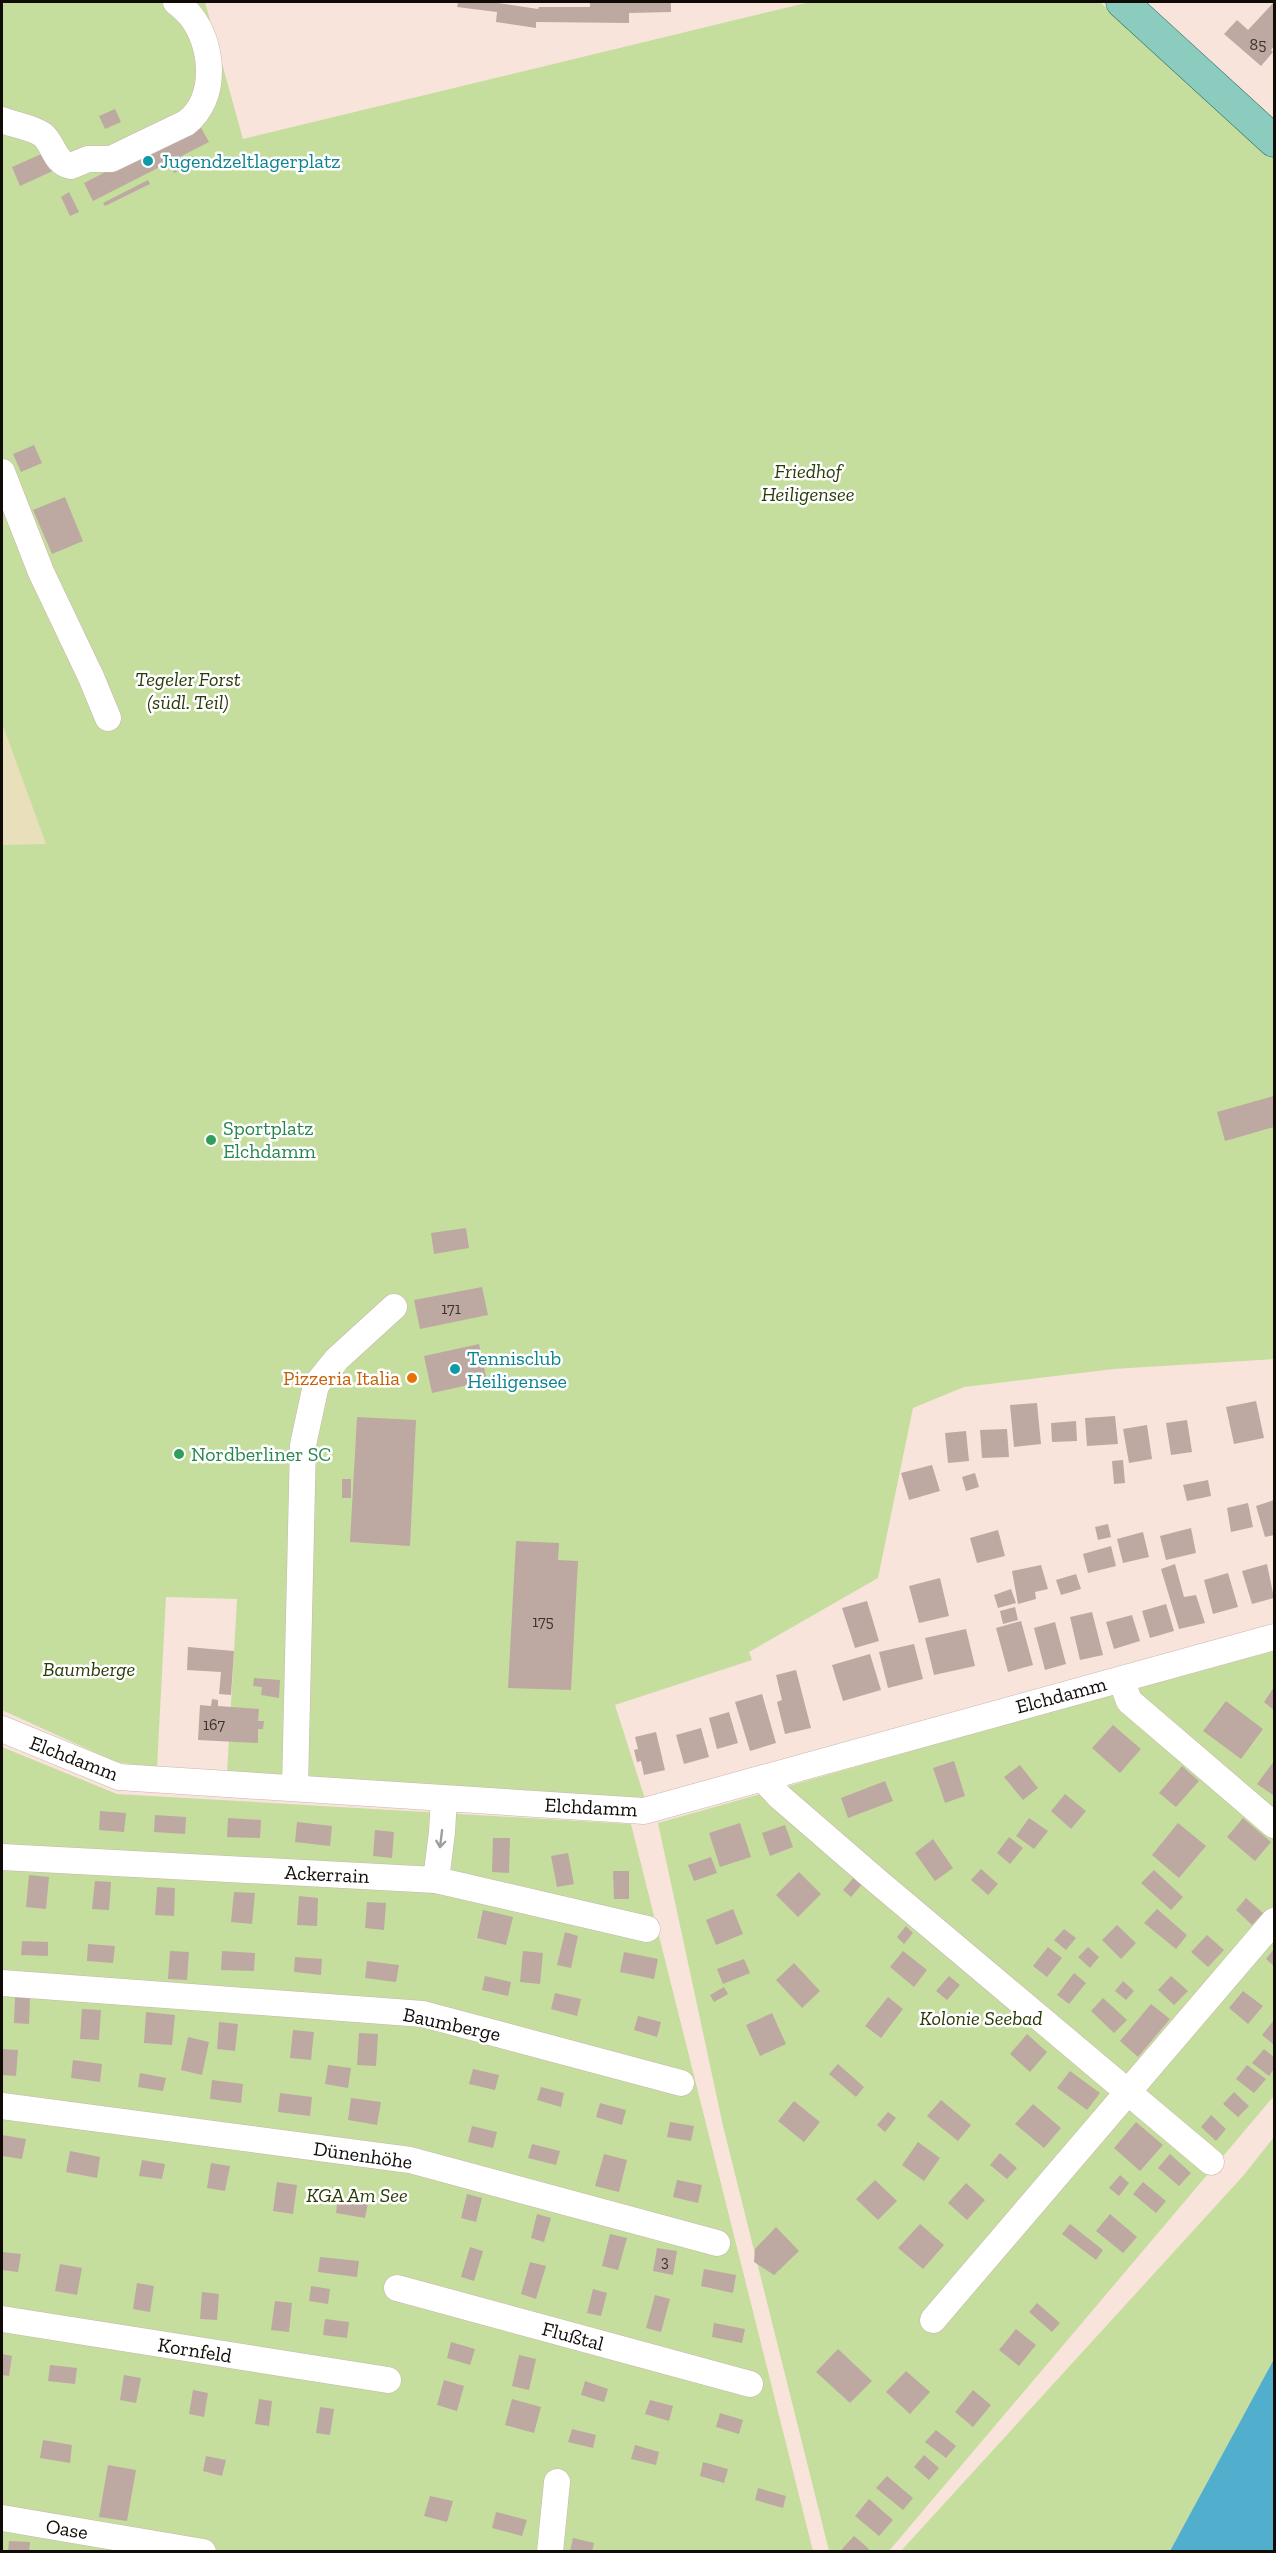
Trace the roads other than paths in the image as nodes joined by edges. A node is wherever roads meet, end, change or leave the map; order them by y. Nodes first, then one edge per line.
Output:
1 (176, 2) edge
2 (1134, 6) edge
3 (2, 120) edge
4 (1275, 141) edge
5 (2, 472) edge
6 (108, 718) dead end
7 (394, 1307) dead end
8 (1275, 1637) edge
9 (1121, 1679) junction
10 (2, 1730) edge
11 (763, 1779) junction
12 (295, 1788) junction
13 (444, 1798) junction
14 (1275, 1825) edge
15 (2, 1857) edge
16 (436, 1880) junction
17 (1275, 1921) edge
18 (647, 1929) dead end
19 (2, 1983) edge
20 (681, 2083) dead end
21 (1129, 2091) junction
22 (2, 2106) edge
23 (1211, 2162) dead end
24 (717, 2242) dead end
25 (397, 2288) dead end
26 (2, 2319) edge
27 (933, 2320) dead end
28 (388, 2380) dead end
29 (750, 2384) dead end
30 (557, 2482) dead end
31 (2, 2518) edge
32 (203, 2552) edge
33 (550, 2552) edge

1 - 3 street
2 - 4 main road
5 - 6 street
7 - 12 street
8 - 9 street, Elchdamm
9 - 11 street, Elchdamm
9 - 14 street
10 - 12 street, Elchdamm
11 - 13 street, Elchdamm
11 - 21 street
12 - 13 street, Elchdamm
13 -> 16 street
15 - 16 street, Ackerrain
16 - 18 street, Ackerrain
17 - 21 street
19 - 20 street, Baumberge
21 - 23 street
21 - 27 street
22 - 24 street, Dünenhöhe
25 - 29 street, Flußtal
26 - 28 street, Kornfeld
30 - 33 street
31 - 32 street, Oase

